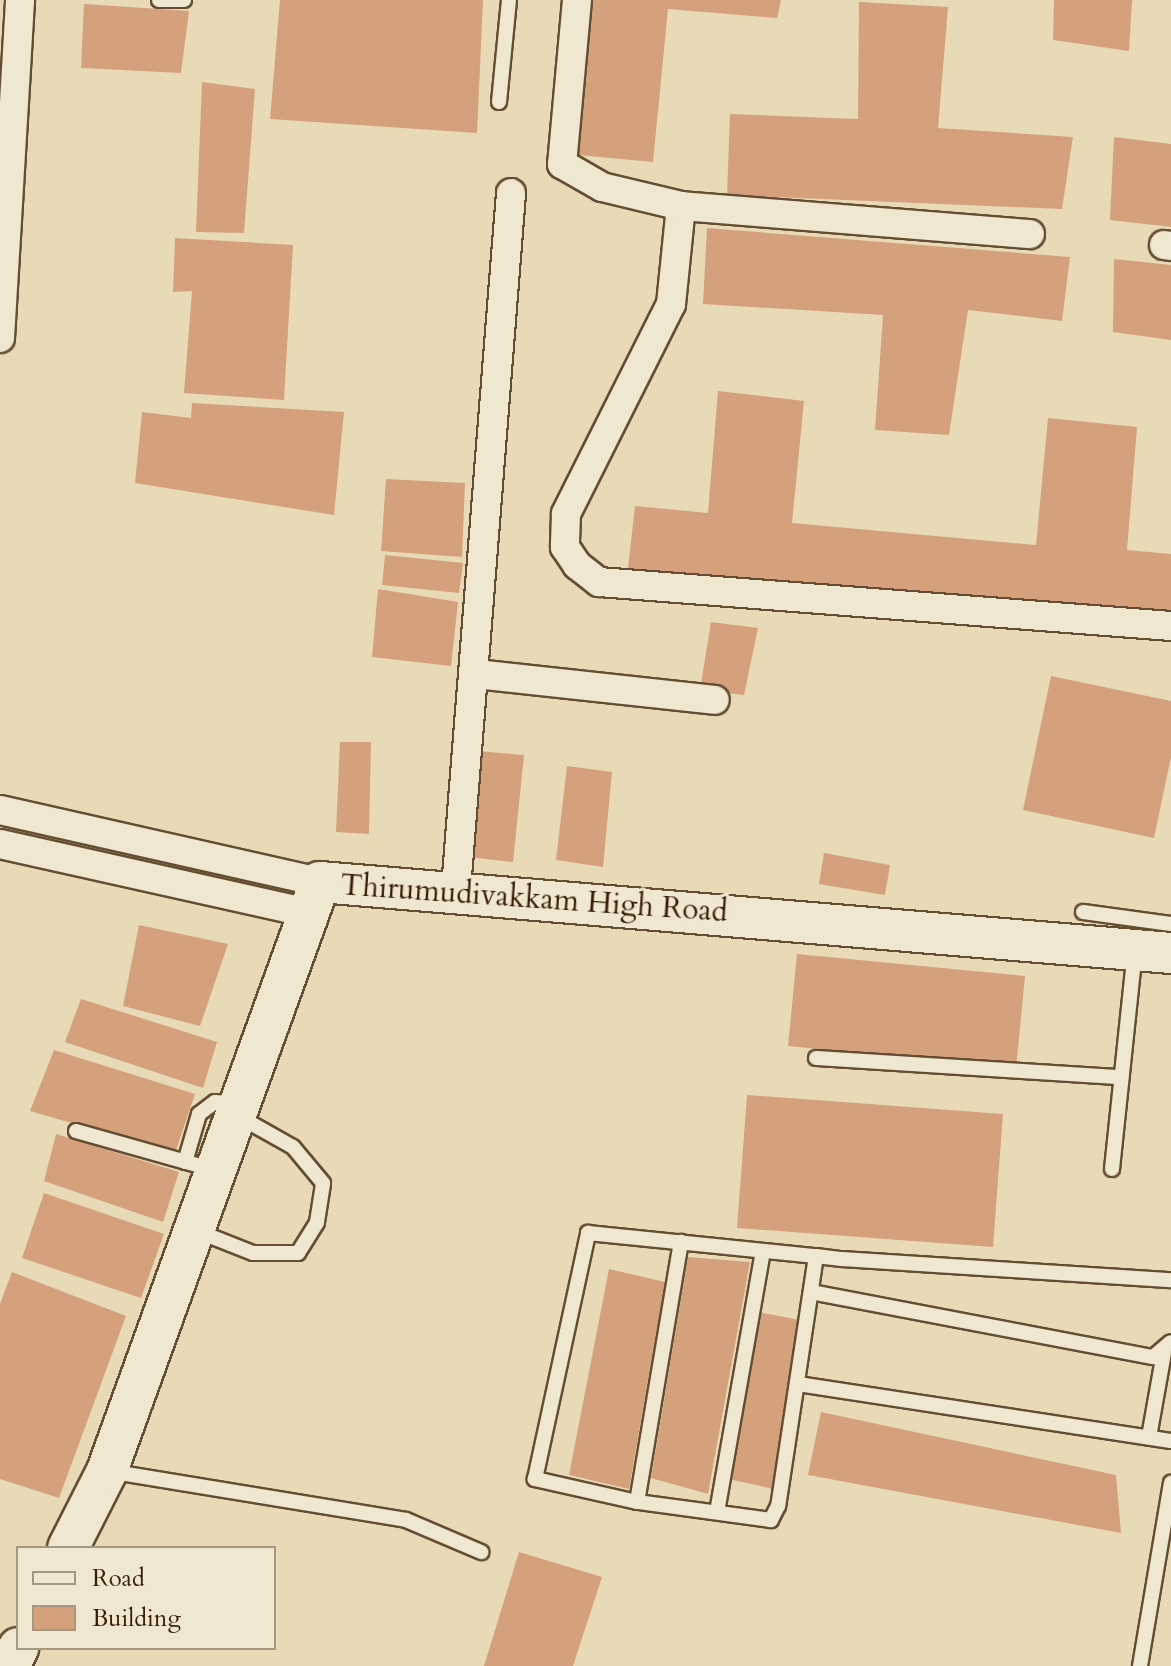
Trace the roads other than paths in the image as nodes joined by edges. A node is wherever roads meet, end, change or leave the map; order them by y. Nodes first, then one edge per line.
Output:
1 (20, 0) edge
2 (159, 0) edge
3 (184, 0) edge
4 (509, 0) edge
5 (577, 0) edge
6 (499, 102) dead end
7 (5, 139) edge
8 (511, 193) dead end
9 (681, 206) junction
10 (1030, 234) dead end
11 (0, 338) edge
12 (1171, 626) edge
13 (476, 674) junction
14 (715, 700) dead end
15 (0, 810) edge
16 (0, 844) edge
17 (456, 889) junction
18 (314, 898) junction
19 (1083, 912) dead end
20 (1171, 924) edge
21 (1136, 942) edge
22 (816, 1058) dead end
23 (1121, 1077) junction
24 (240, 1110) junction
25 (76, 1131) dead end
26 (201, 1166) junction
27 (1112, 1169) dead end
28 (197, 1231) junction
29 (681, 1242) junction
30 (763, 1251) junction
31 (816, 1256) junction
32 (1171, 1280) edge
33 (811, 1292) junction
34 (1168, 1347) edge
35 (798, 1384) junction
36 (1149, 1437) junction
37 (1171, 1441) edge
38 (107, 1471) junction
39 (1171, 1483) edge
40 (637, 1502) junction
41 (717, 1512) junction
42 (69, 1546) edge
43 (481, 1552) dead end
44 (1140, 1666) edge

1 - 7 street
2 - 3 lane
4 - 6 lane
5 - 9 street
7 - 11 street
8 - 13 street
9 - 10 street
9 - 12 street
13 - 14 street
13 - 17 street
15 - 18 street
16 - 18 street
17 - 18 main road, Thirumudivakkam High Road
17 - 21 main road, Thirumudivakkam High Road
18 - 24 main road, Thirumudivakkam High Road
19 - 21 lane
20 - 21 lane
21 - 23 lane
22 - 23 lane
23 - 27 lane
24 - 26 main road, Thirumudivakkam High Road
24 - 28 lane
25 - 26 lane
26 - 28 main road, Thirumudivakkam High Road
28 - 38 main road, Thirumudivakkam High Road
29 - 30 lane
29 - 40 lane
29 - 40 lane
30 - 31 lane
30 - 41 lane
31 - 32 lane
31 - 33 lane
33 - 34 lane
33 - 35 lane
34 - 36 lane
35 - 36 lane
35 - 41 lane
36 - 37 lane
38 - 42 main road, Thirumudivakkam High Road
38 - 43 lane
39 - 44 lane
40 - 41 lane

